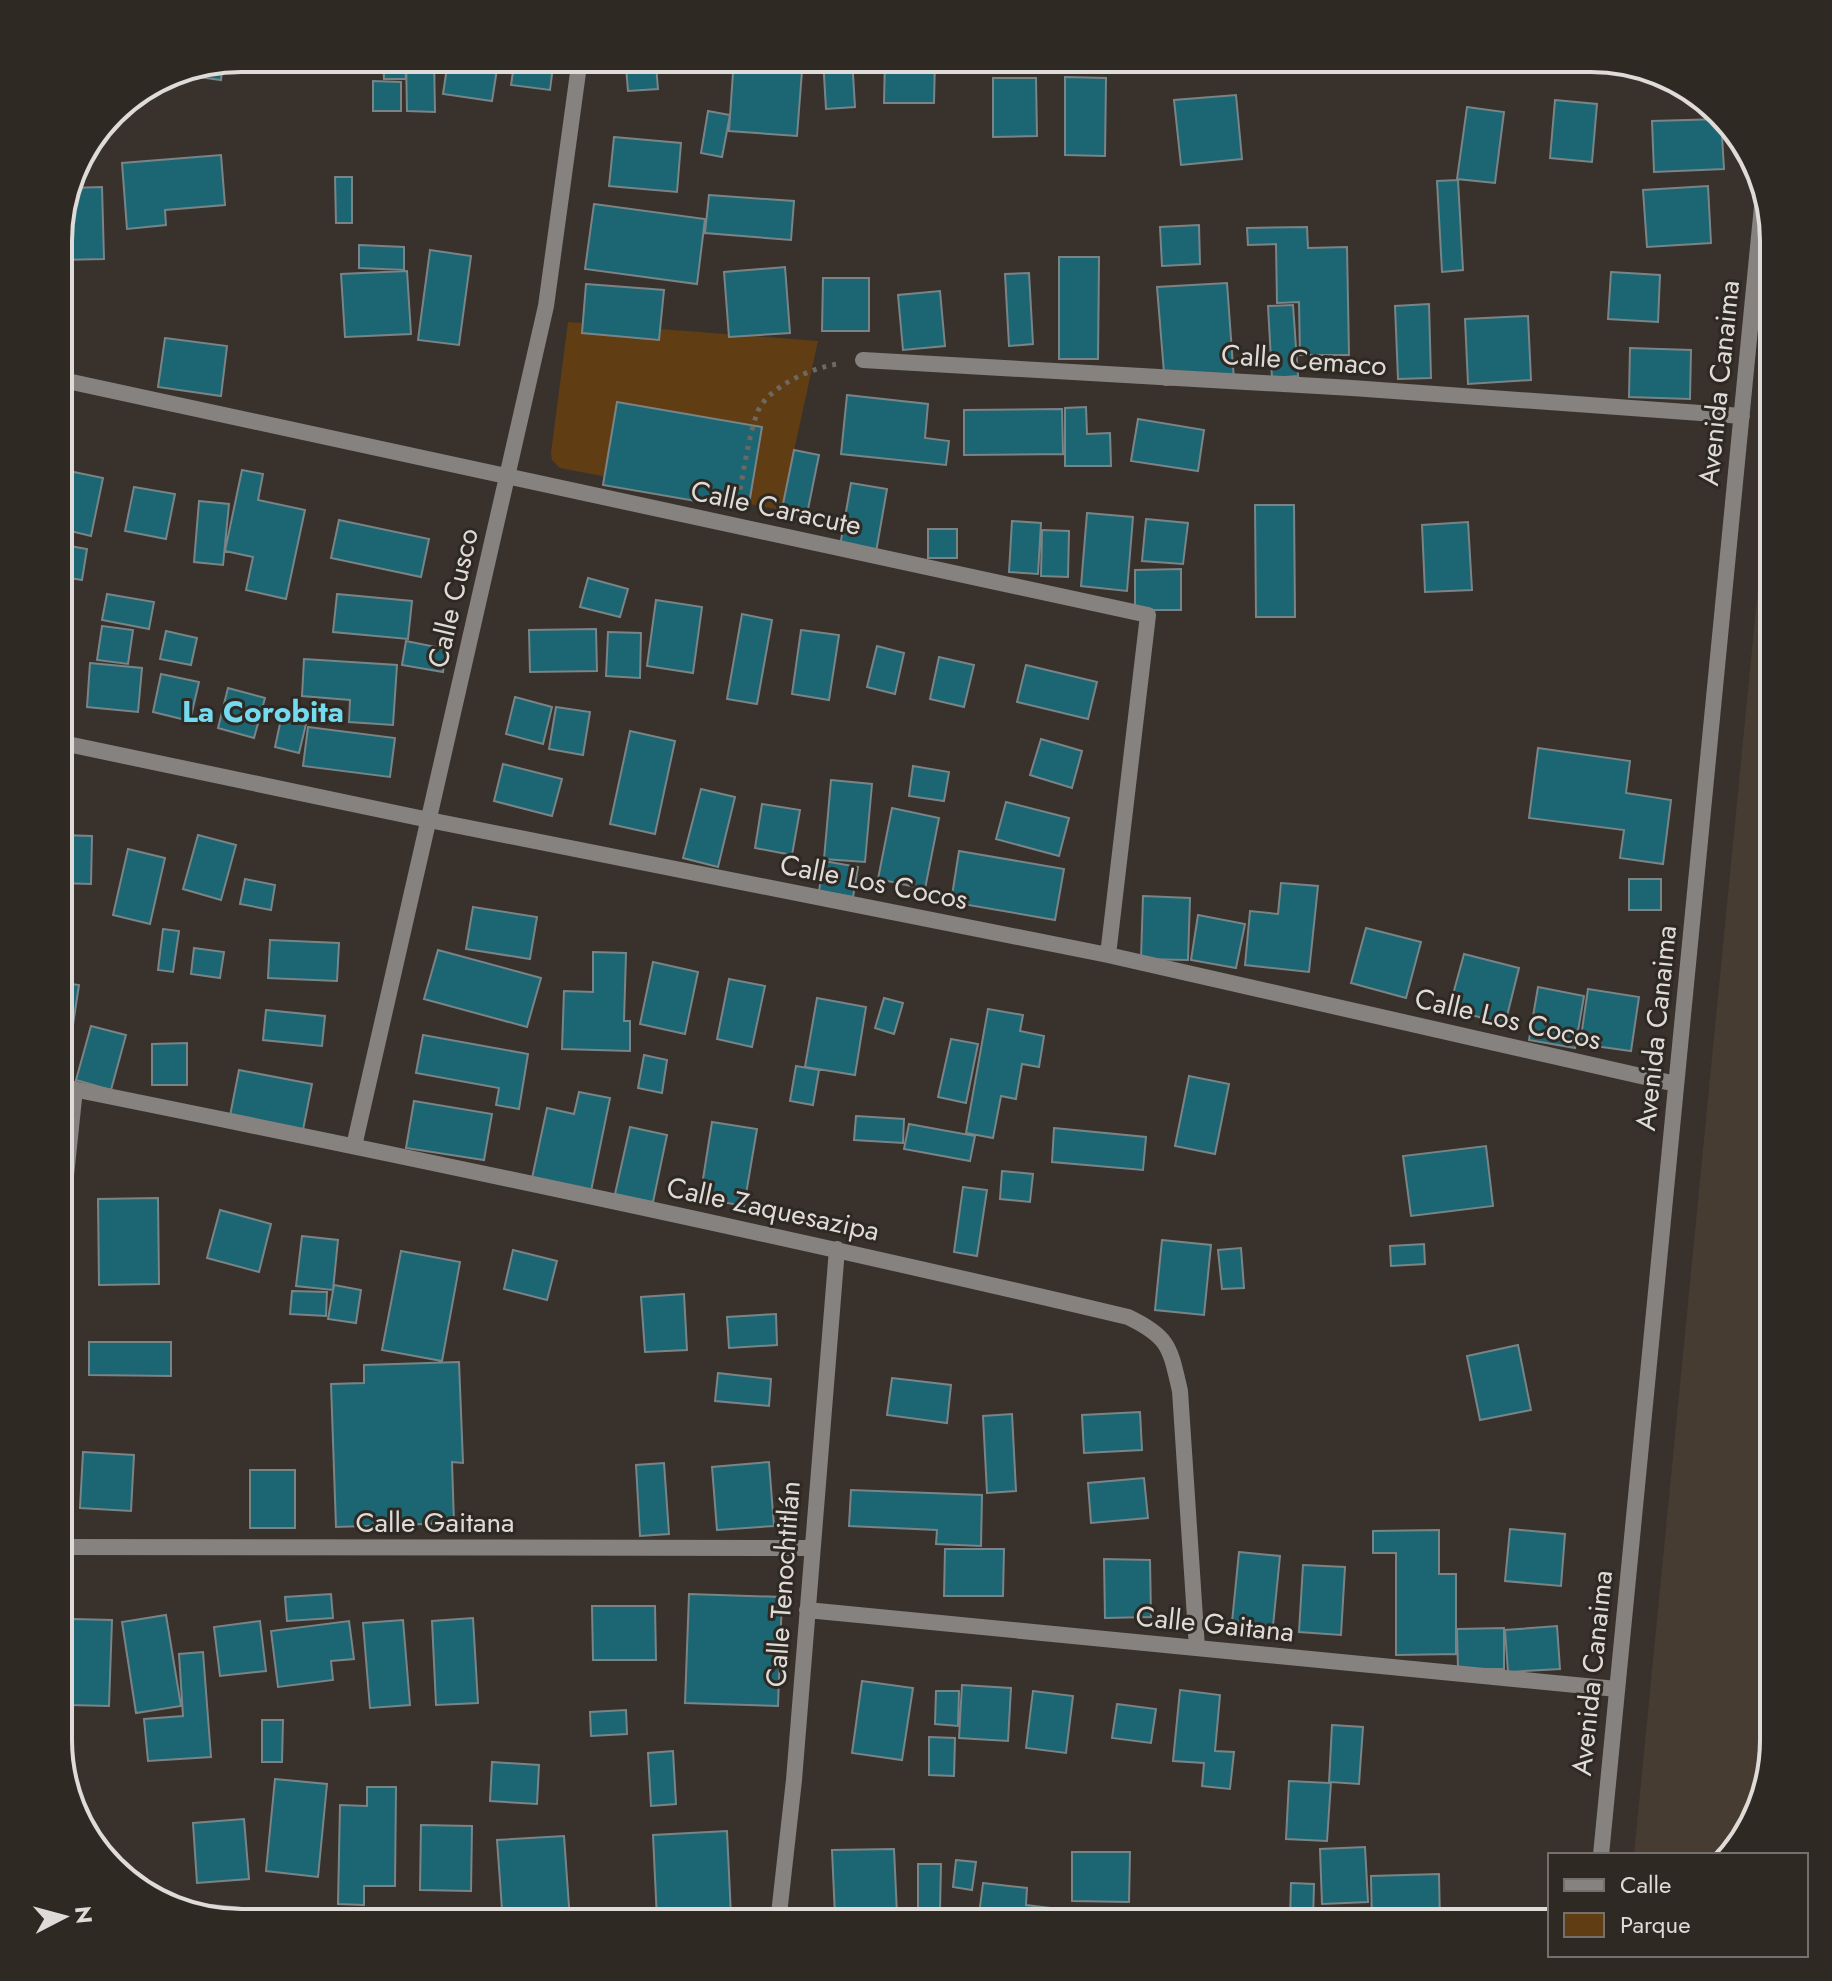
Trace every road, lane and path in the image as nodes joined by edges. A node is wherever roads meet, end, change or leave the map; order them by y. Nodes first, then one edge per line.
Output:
1 (578, 72) edge
2 (1760, 229) edge
3 (863, 360) joint
4 (72, 382) edge
5 (1742, 416) junction
6 (507, 477) junction
7 (732, 526) junction
8 (72, 745) edge
9 (429, 820) junction
10 (1108, 955) junction
11 (1676, 1084) junction
12 (72, 1088) edge
13 (354, 1146) junction
14 (837, 1249) junction
15 (72, 1547) edge
16 (812, 1548) junction
17 (807, 1610) junction
18 (1197, 1648) junction
19 (1617, 1689) junction
20 (1601, 1853) edge
21 (780, 1909) edge

1 - 6 street, Calle Cusco
2 - 5 street, Avenida Canaima
3 - 5 street, Calle Cemaco
3 - 7 path
4 - 6 street, Calle Caracute
5 - 11 street, Avenida Canaima
6 - 7 street, Calle Caracute
6 - 9 street, Calle Cusco
7 - 10 street, Calle Caracute
8 - 9 street, Calle Los Cocos
9 - 10 street, Calle Los Cocos
9 - 13 street, Calle Cusco
10 - 11 street, Calle Los Cocos
11 - 19 street, Avenida Canaima
12 - 13 street, Calle Zaquesazipa
13 - 14 street, Calle Zaquesazipa
14 - 16 street, Calle Tenochtitlán
14 - 18 street, Calle Zaquesazipa
15 - 16 street, Calle Gaitana
16 - 17 street, Calle Tenochtitlán
17 - 18 street, Calle Gaitana
17 - 21 street, Calle Tenochtitlán
18 - 19 street, Calle Gaitana
19 - 20 street, Avenida Canaima

